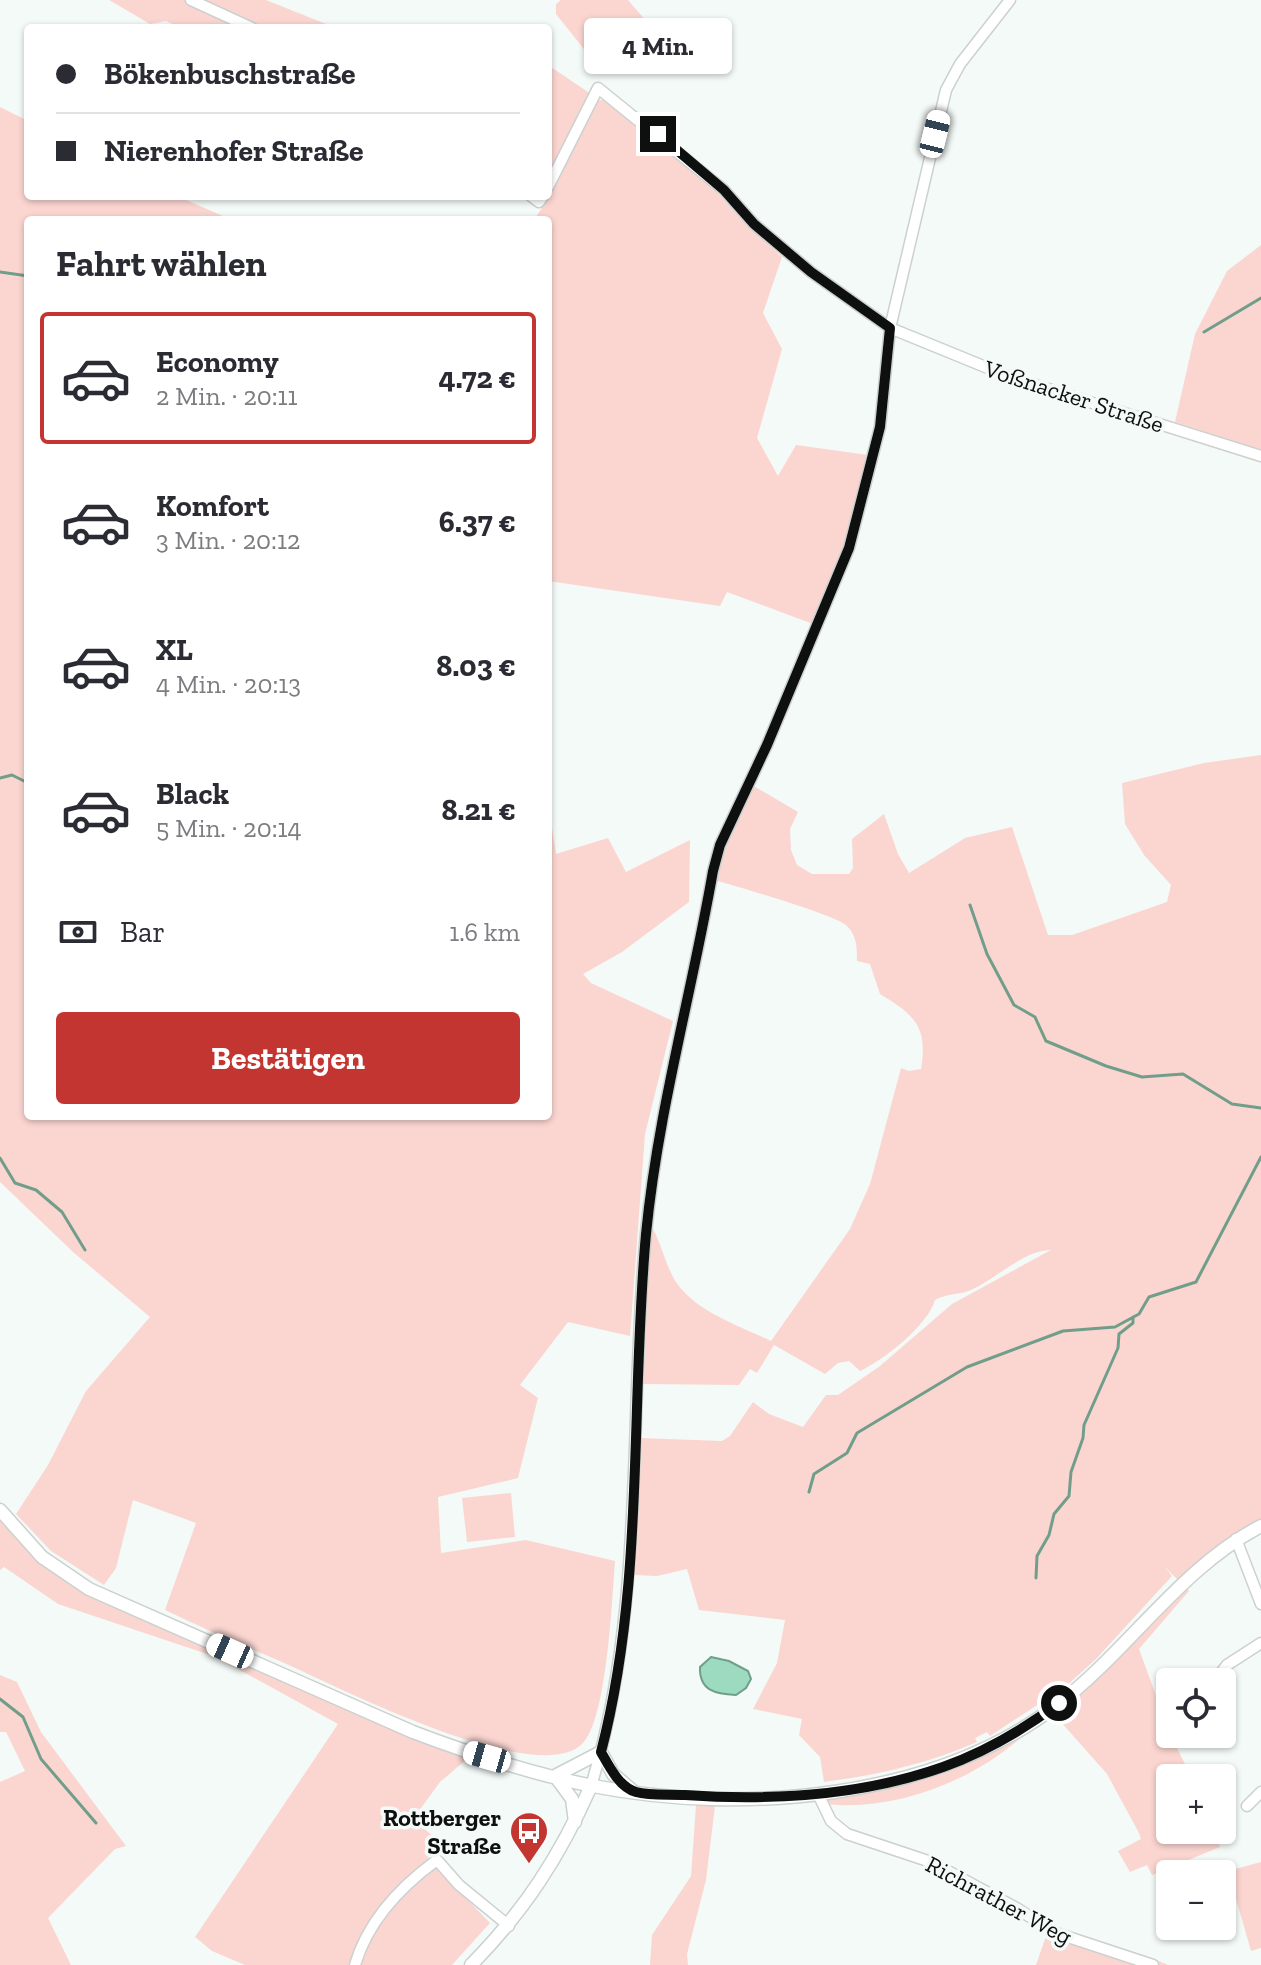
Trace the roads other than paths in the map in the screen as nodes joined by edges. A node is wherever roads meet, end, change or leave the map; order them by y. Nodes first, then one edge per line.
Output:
1 (191, 0) edge
2 (1010, 0) edge
3 (243, 24) edge
4 (552, 179) edge
5 (890, 328) junction
6 (1261, 456) edge
7 (0, 1510) edge
8 (1261, 1526) edge
9 (1236, 1539) junction
10 (1261, 1604) edge
11 (1261, 1643) edge
12 (1225, 1668) edge
13 (601, 1752) junction
14 (555, 1776) junction
15 (591, 1786) junction
16 (634, 1792) junction
17 (1261, 1792) edge
18 (818, 1794) junction
19 (1247, 1806) dead end
20 (575, 1822) junction
21 (509, 1926) junction
22 (355, 1965) edge
23 (471, 1965) edge
24 (1153, 1965) edge

1 - 3 street
2 - 5 street
4 - 5 street, Voßnacker Straße
5 - 6 street, Voßnacker Straße
5 - 13 street
7 - 14 main road
8 - 9 main road
9 - 10 street
9 - 18 main road
11 - 12 street
13 - 14 main road
13 - 15 street
13 - 16 main road
14 - 15 main road
14 - 20 main road
15 - 16 main road
15 - 20 main road
16 - 18 main road
17 - 19 street
18 - 24 street, Richrather Weg
20 - 21 main road
21 - 22 street
21 - 23 main road

